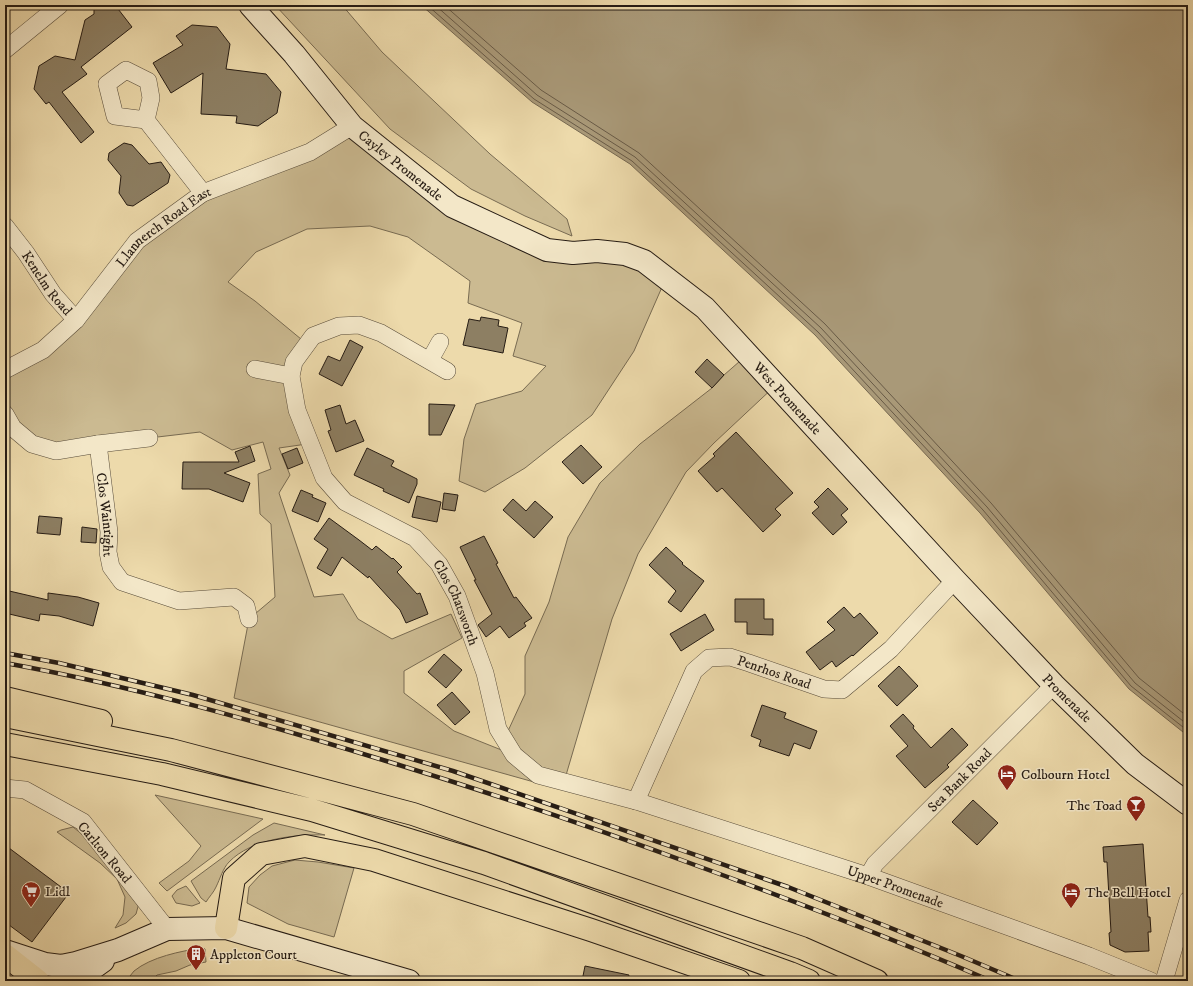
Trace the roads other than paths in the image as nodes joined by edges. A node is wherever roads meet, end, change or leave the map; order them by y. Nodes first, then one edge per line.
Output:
1 (60, 5) edge
2 (250, 5) edge
3 (5, 50) edge
4 (146, 120) dead end
5 (352, 126) junction
6 (203, 193) junction
7 (5, 226) edge
8 (597, 251) joint
9 (76, 320) junction
10 (440, 342) dead end
11 (430, 360) junction
12 (255, 369) dead end
13 (5, 370) edge
14 (447, 371) dead end
15 (291, 376) junction
16 (5, 414) edge
17 (149, 438) dead end
18 (98, 444) junction
19 (955, 580) junction
20 (249, 619) dead end
21 (1054, 685) junction
22 (5, 698) edge
23 (5, 716) edge
24 (5, 744) edge
25 (5, 788) edge
26 (636, 800) junction
27 (1188, 804) edge
28 (413, 814) junction
29 (868, 876) junction
30 (1188, 900) edge
31 (226, 928) junction
32 (167, 929) junction
33 (118, 950) junction
34 (5, 951) edge
35 (5, 955) edge
36 (38, 981) edge
37 (75, 981) edge
38 (409, 981) edge
39 (739, 981) edge
40 (809, 981) edge
41 (877, 981) edge
42 (1151, 981) edge
43 (1164, 981) edge

1 - 3 street
2 - 5 street, Cayley Promenade
4 - 6 street
5 - 6 street, Llannerch Road East
5 - 8 street, Cayley Promenade
6 - 9 street, Llannerch Road East
7 - 9 street, Kenelm Road
8 - 19 street, West Promenade
9 - 13 street, Llannerch Road East
10 - 11 street
11 - 14 street, Clos Chatsworth
11 - 15 street, Clos Chatsworth
12 - 15 street
15 - 26 street, Clos Chatsworth
16 - 18 street
17 - 18 street
18 - 20 street, Clos Wainright
19 - 21 street, Promenade
19 - 26 street, Penrhos Road
21 - 27 street, Promenade
21 - 29 street, Sea Bank Road
22 - 28 main road
23 - 28 main road
24 - 40 main road
25 - 32 street, Carlton Road
26 - 29 street, Upper Promenade
28 - 41 main road
29 - 42 street, Upper Promenade
30 - 43 street
31 - 32 street
31 - 38 street
31 - 39 main road
32 - 33 street
33 - 34 street
33 - 37 street
35 - 36 main road

